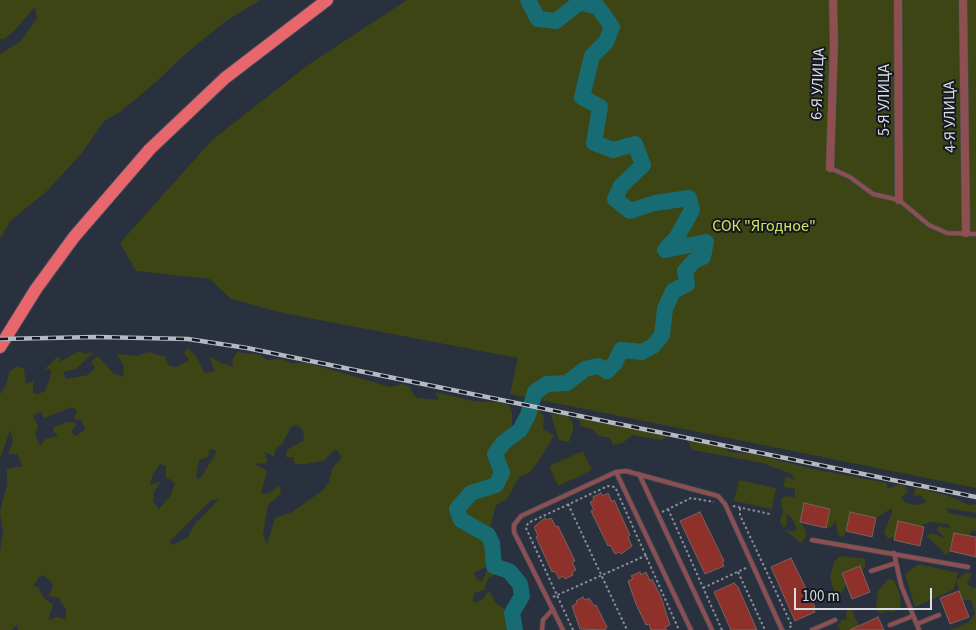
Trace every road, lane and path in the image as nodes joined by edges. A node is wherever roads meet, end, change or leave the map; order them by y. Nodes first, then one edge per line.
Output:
1 (327, 0) edge
2 (833, 0) edge
3 (898, 0) edge
4 (963, 0) edge
5 (830, 168) joint
6 (900, 200) junction
7 (966, 233) junction
8 (976, 234) edge
9 (0, 346) edge
10 (616, 472) junction
11 (639, 474) junction
12 (565, 496) junction
13 (569, 504) junction
14 (740, 508) dead end
15 (668, 509) dead end
16 (812, 540) dead end
17 (654, 552) junction
18 (894, 553) junction
19 (646, 556) junction
20 (896, 563) junction
21 (753, 565) junction
22 (968, 566) dead end
23 (871, 571) dead end
24 (738, 572) junction
25 (602, 576) junction
26 (703, 588) junction
27 (557, 595) junction
28 (548, 599) junction
29 (553, 608) junction
30 (939, 615) dead end
31 (913, 616) junction
32 (835, 620) dead end
33 (917, 624) junction
34 (890, 625) dead end
35 (680, 629) edge
36 (710, 629) edge
37 (542, 630) edge
38 (563, 630) edge
39 (573, 630) edge
40 (627, 630) edge
41 (691, 630) edge
42 (722, 630) edge
43 (765, 630) edge
44 (783, 630) edge
45 (812, 630) edge
46 (919, 630) edge

1 - 9 main road
2 - 5 street, 6-Я УЛИЦА
3 - 6 street, 5-Я УЛИЦА
4 - 7 street, 4-Я УЛИЦА
5 - 6 lane
6 - 7 lane
7 - 8 lane
10 - 11 lane
10 - 12 lane
10 - 17 lane
11 - 21 lane
11 - 36 lane
12 - 13 path
12 - 28 lane
13 - 19 path
13 - 25 path
13 - 27 path
14 - 44 path
15 - 26 path
16 - 18 lane
17 - 19 path
17 - 41 lane
18 - 20 lane
18 - 22 lane
19 - 25 path
19 - 35 path
20 - 23 lane
20 - 31 lane
21 - 24 path
21 - 44 lane
24 - 26 path
24 - 43 path
25 - 27 path
25 - 40 path
26 - 42 path
27 - 28 path
27 - 39 path
28 - 29 lane
29 - 37 lane
29 - 38 lane
30 - 33 lane
31 - 33 lane
31 - 34 lane
32 - 45 lane
33 - 46 lane

